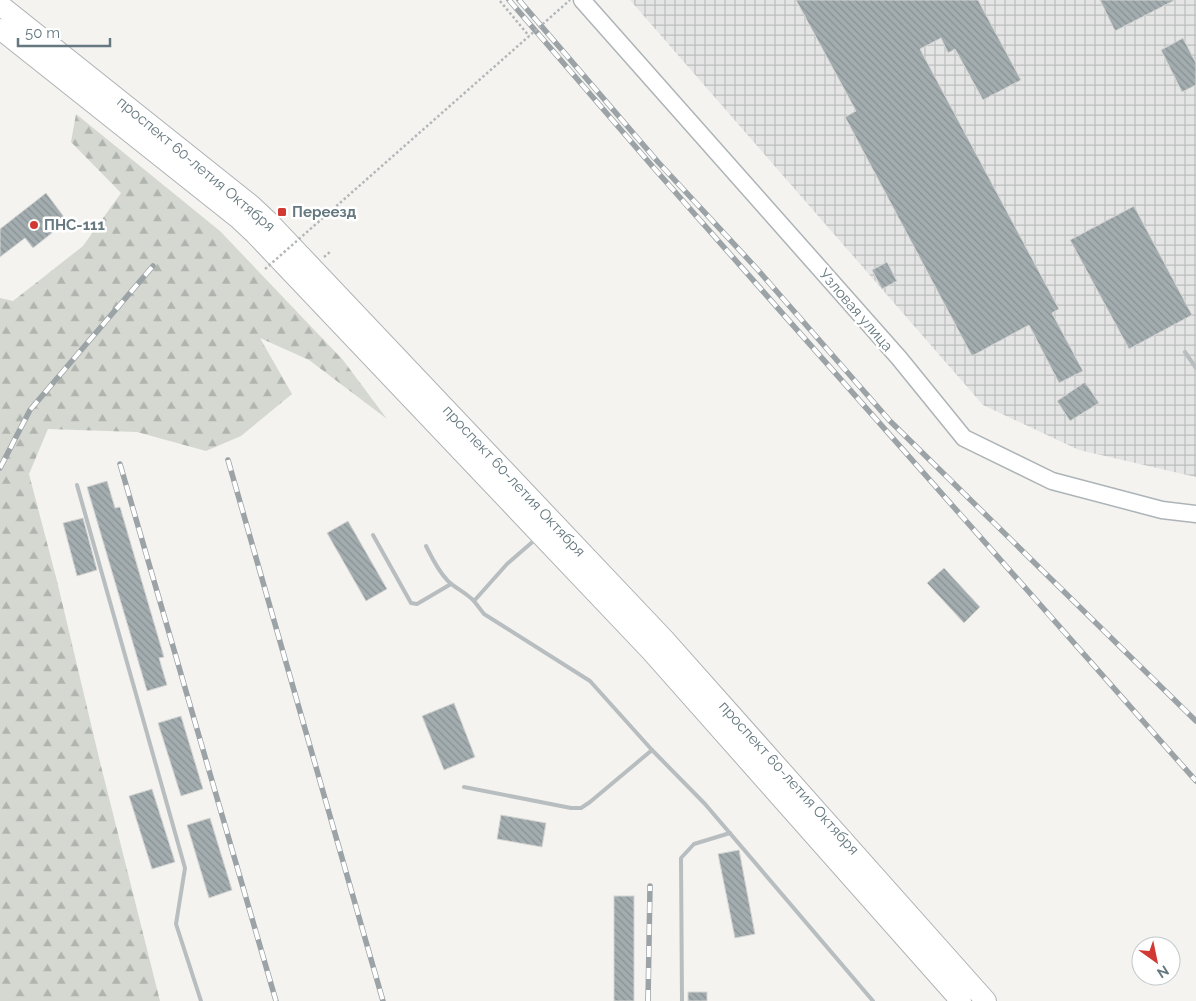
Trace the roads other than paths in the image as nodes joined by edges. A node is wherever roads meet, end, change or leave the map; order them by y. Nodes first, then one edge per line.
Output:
1 (582, 0) edge
2 (0, 5) edge
3 (0, 29) edge
4 (1185, 352) dead end
5 (1196, 368) edge
6 (77, 485) dead end
7 (1196, 514) edge
8 (546, 529) junction
9 (372, 534) dead end
10 (426, 546) dead end
11 (451, 584) junction
12 (474, 601) junction
13 (652, 750) junction
14 (464, 787) dead end
15 (730, 833) junction
16 (201, 1001) edge
17 (682, 1001) edge
18 (873, 1001) edge
19 (961, 1001) edge
20 (986, 1001) edge

1 - 7 street, Узловая улица
2 - 8 highway, проспект 60-летия Октября
3 - 8 highway, проспект 60-летия Октября
4 - 5 lane
6 - 16 lane
8 - 12 lane
8 - 19 highway, проспект 60-летия Октября
8 - 20 highway, проспект 60-летия Октября
9 - 11 lane
10 - 11 lane
11 - 12 lane
12 - 13 lane
13 - 14 lane
13 - 15 lane
15 - 17 lane
15 - 18 lane

